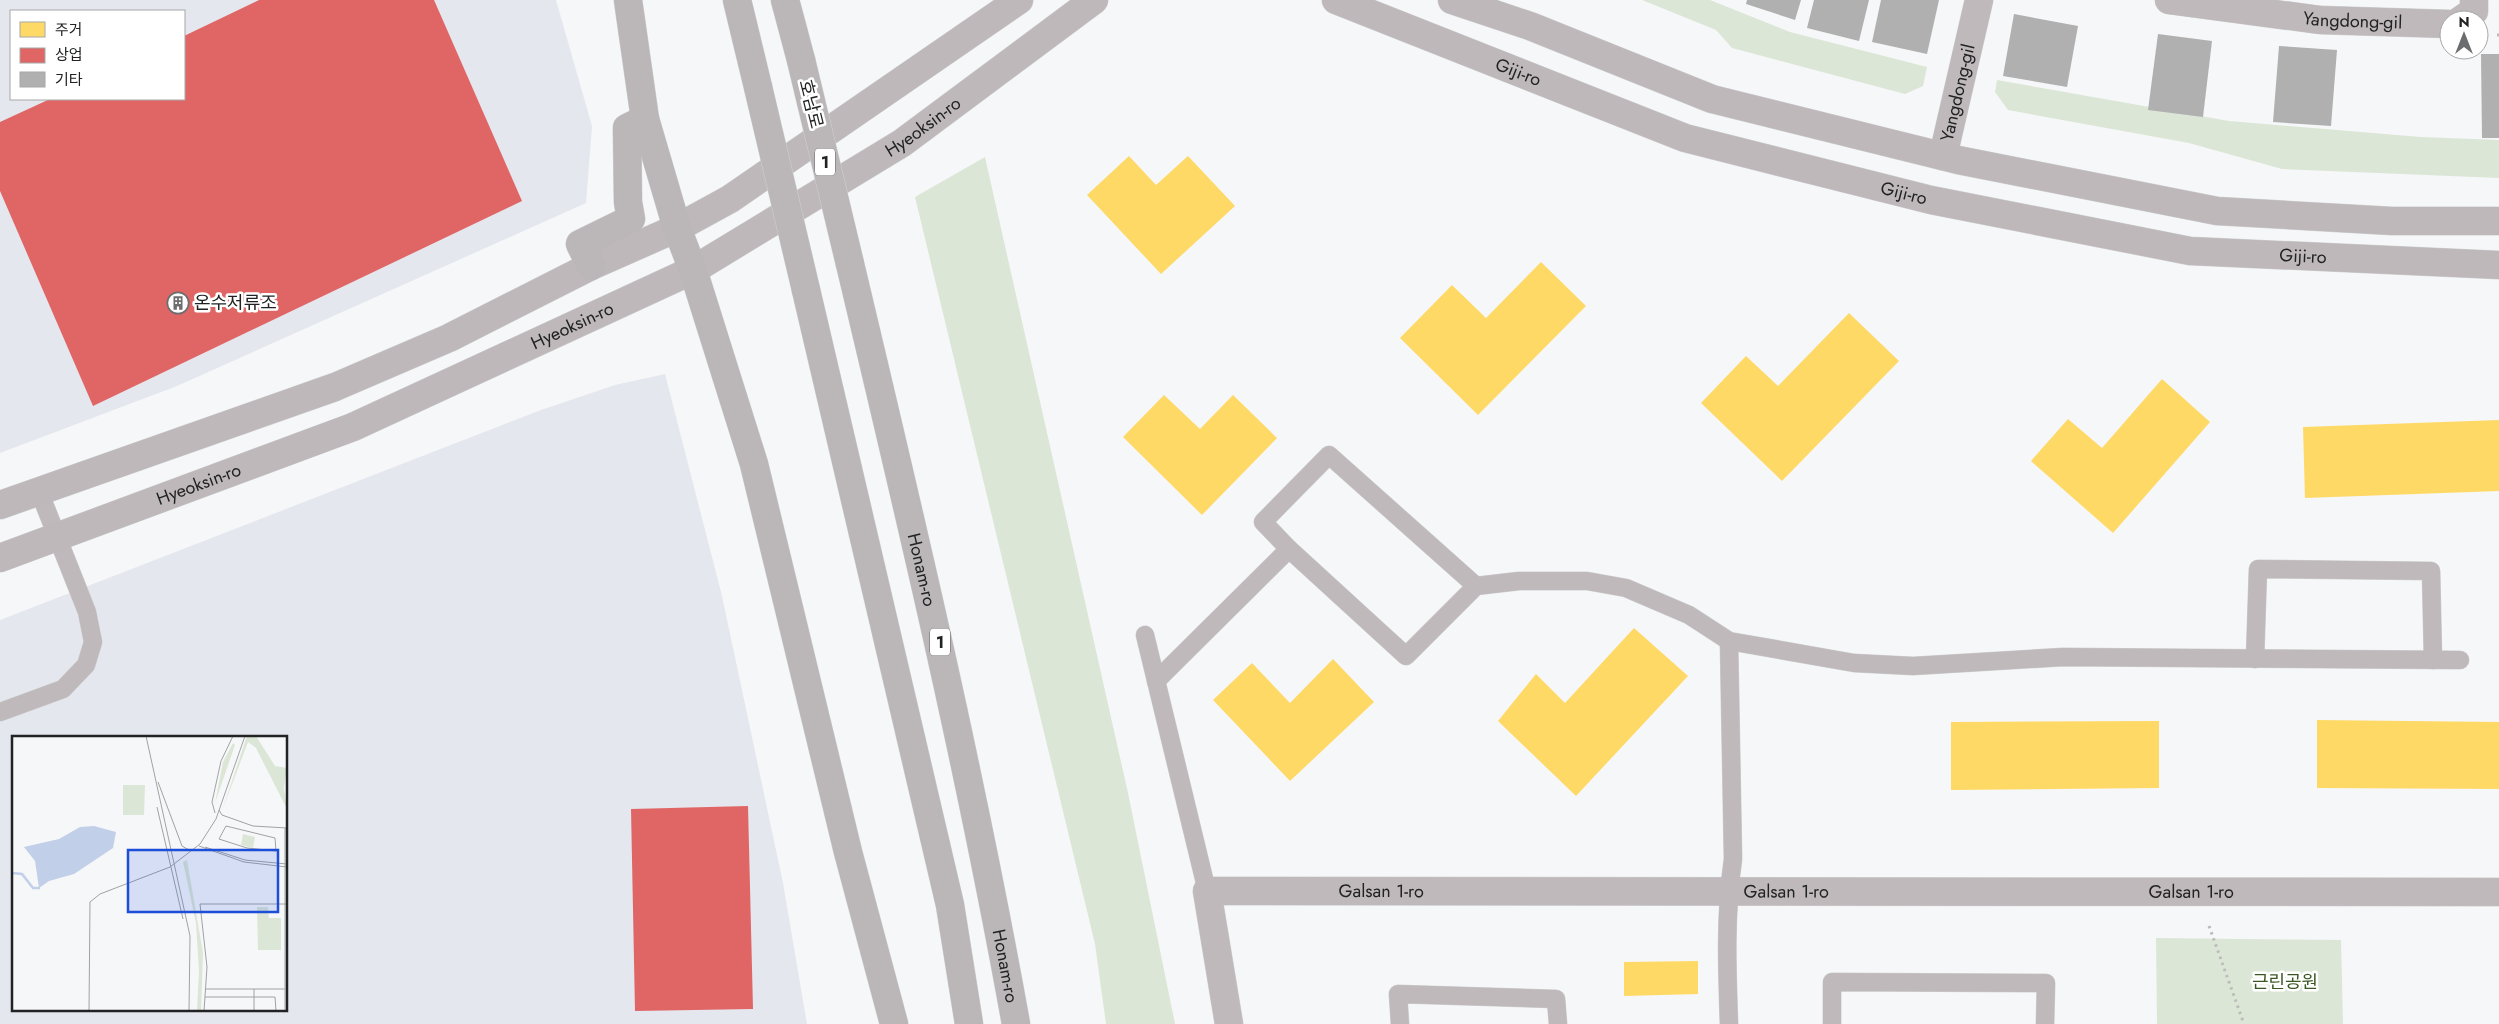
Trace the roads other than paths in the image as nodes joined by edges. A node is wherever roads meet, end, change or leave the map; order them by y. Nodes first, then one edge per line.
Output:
1 (628, 0) edge
2 (737, 0) edge
3 (785, 0) edge
4 (1019, 0) edge
5 (1094, 0) edge
6 (1336, 0) edge
7 (1452, 0) edge
8 (1979, 0) edge
9 (2169, 0) edge
10 (2439, 24) edge
11 (645, 119) junction
12 (1943, 156) junction
13 (2499, 221) edge
14 (677, 228) junction
15 (850, 264) joint
16 (2499, 265) edge
17 (591, 266) junction
18 (693, 270) junction
19 (39, 491) junction
20 (0, 505) edge
21 (56, 538) junction
22 (1289, 549) junction
23 (0, 558) edge
24 (1476, 586) junction
25 (1145, 635) dead end
26 (1729, 641) junction
27 (2255, 659) junction
28 (2433, 660) junction
29 (2460, 660) dead end
30 (1156, 681) junction
31 (0, 712) edge
32 (1207, 891) junction
33 (1728, 892) junction
34 (2499, 892) edge
35 (894, 1024) edge
36 (969, 1024) edge
37 (1016, 1024) edge
38 (1229, 1024) edge
39 (1400, 1024) edge
40 (1558, 1024) edge
41 (1729, 1024) edge
42 (1832, 1024) edge
43 (2046, 1024) edge

1 - 11 highway
2 - 36 highway, bridge
3 - 15 highway, 호남로 / 1, bridge
4 - 14 main road
5 - 18 main road, Hyeoksin-ro
6 - 16 main road, Giji-ro
7 - 12 main road
8 - 12 street, Yangdong-gil
9 - 10 street, Yangdong-gil
11 - 14 highway
11 - 17 highway
12 - 13 main road
14 - 17 main road
14 - 18 highway
15 - 37 highway, Honam-ro / 1
17 - 19 main road
18 - 21 main road, Hyeoksin-ro
18 - 35 highway
19 - 20 main road
19 - 21 lane
21 - 23 main road, Hyeoksin-ro
21 - 31 lane
22 - 24 lane
22 - 24 lane
22 - 30 lane
24 - 26 lane
25 - 30 lane
26 - 27 lane
26 - 33 lane
27 - 28 lane
27 - 28 lane
28 - 29 lane
30 - 32 lane
32 - 33 street, Galsan 1-ro
32 - 38 street
33 - 34 street, Galsan 1-ro
33 - 41 lane
39 - 40 lane
42 - 43 lane

